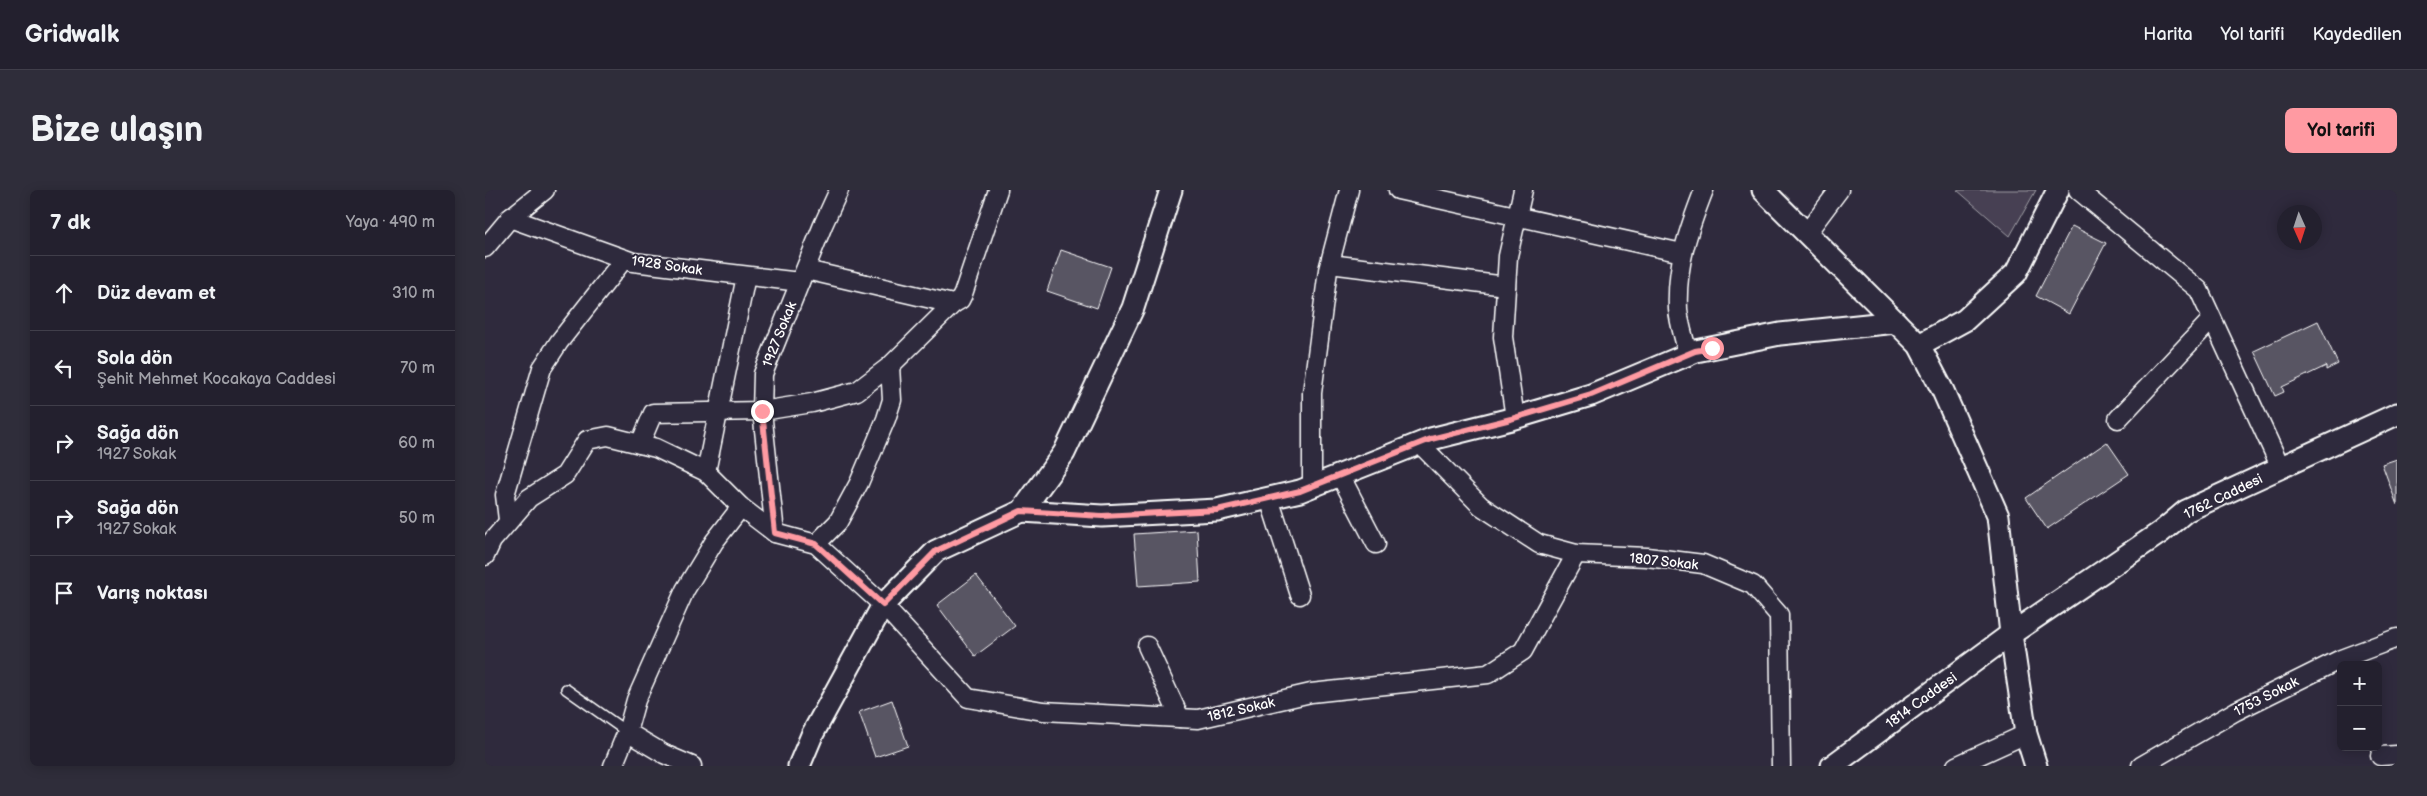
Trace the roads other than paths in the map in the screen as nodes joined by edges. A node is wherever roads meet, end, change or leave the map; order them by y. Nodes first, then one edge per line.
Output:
1 (545, 190) edge
2 (839, 190) edge
3 (998, 190) edge
4 (1171, 190) edge
5 (1349, 190) edge
6 (1398, 190) edge
7 (1523, 190) edge
8 (1704, 190) edge
9 (1763, 190) edge
10 (1839, 190) edge
11 (2058, 190) edge
12 (2077, 190) edge
13 (1517, 216) junction
14 (510, 218) junction
15 (1806, 234) junction
16 (485, 248) edge
17 (1682, 253) junction
18 (624, 259) junction
19 (1330, 264) junction
20 (746, 276) junction
21 (803, 276) junction
22 (1506, 286) junction
23 (953, 304) junction
24 (2212, 319) junction
25 (1896, 322) junction
26 (1919, 345) junction
27 (1689, 354) junction
28 (890, 366) junction
29 (762, 411) junction
30 (718, 413) junction
31 (2397, 414) edge
32 (1515, 418) junction
33 (2118, 419) dead end
34 (1419, 443) junction
35 (641, 444) junction
36 (2281, 468) junction
37 (707, 472) junction
38 (1340, 475) junction
39 (1312, 487) junction
40 (1269, 498) junction
41 (741, 507) junction
42 (1021, 511) junction
43 (508, 520) junction
44 (775, 533) junction
45 (816, 544) junction
46 (1376, 544) dead end
47 (487, 545) edge
48 (1576, 554) junction
49 (1300, 595) dead end
50 (883, 605) junction
51 (2011, 634) junction
52 (2397, 638) edge
53 (1147, 646) dead end
54 (566, 689) dead end
55 (1181, 718) junction
56 (627, 732) junction
57 (2027, 738) junction
58 (1960, 765) edge
59 (613, 766) edge
60 (692, 766) edge
61 (799, 766) edge
62 (1781, 766) edge
63 (1831, 766) edge
64 (2025, 766) edge
65 (2037, 766) edge
66 (2141, 766) edge

1 - 14 street
2 - 21 street, 1927 Sokak
3 - 23 street
4 - 42 street
5 - 19 street
6 - 13 street
7 - 13 street
8 - 17 street
9 - 15 street
10 - 15 street
11 - 26 street
12 - 24 street
13 - 17 street
13 - 22 street
14 - 16 street
14 - 18 street, 1928 Sokak
15 - 25 street
17 - 27 street
18 - 20 street, 1928 Sokak
18 - 43 street
19 - 22 street
19 - 39 street
20 - 21 street, 1928 Sokak
20 - 30 street
21 - 23 street, 1928 Sokak
21 - 29 street, 1927 Sokak
22 - 32 street
23 - 28 street
24 - 33 street
24 - 36 street
25 - 26 street
25 - 27 street
26 - 51 street
27 - 32 street
28 - 29 street
28 - 45 street
29 - 30 street
29 - 44 street, 1927 Sokak
30 - 35 street
30 - 37 street
31 - 36 street, 1762 Caddesi
32 - 34 street
34 - 38 street
34 - 48 street, 1807 Sokak
35 - 37 street
35 - 43 street
36 - 51 street, 1762 Caddesi
37 - 41 street
38 - 39 street
38 - 46 street
39 - 40 street
40 - 42 street
40 - 49 street
41 - 44 street
41 - 56 street
42 - 50 street
43 - 47 street
44 - 45 street
45 - 50 street
48 - 55 street, 1812 Sokak
48 - 62 street, 1807 Sokak
50 - 55 street, 1812 Sokak
50 - 61 street
51 - 57 street
51 - 63 street, 1814 Caddesi
52 - 66 street, 1753 Sokak
53 - 55 street
54 - 56 lane
56 - 59 street
56 - 60 street
57 - 58 street
57 - 64 street
57 - 65 street

